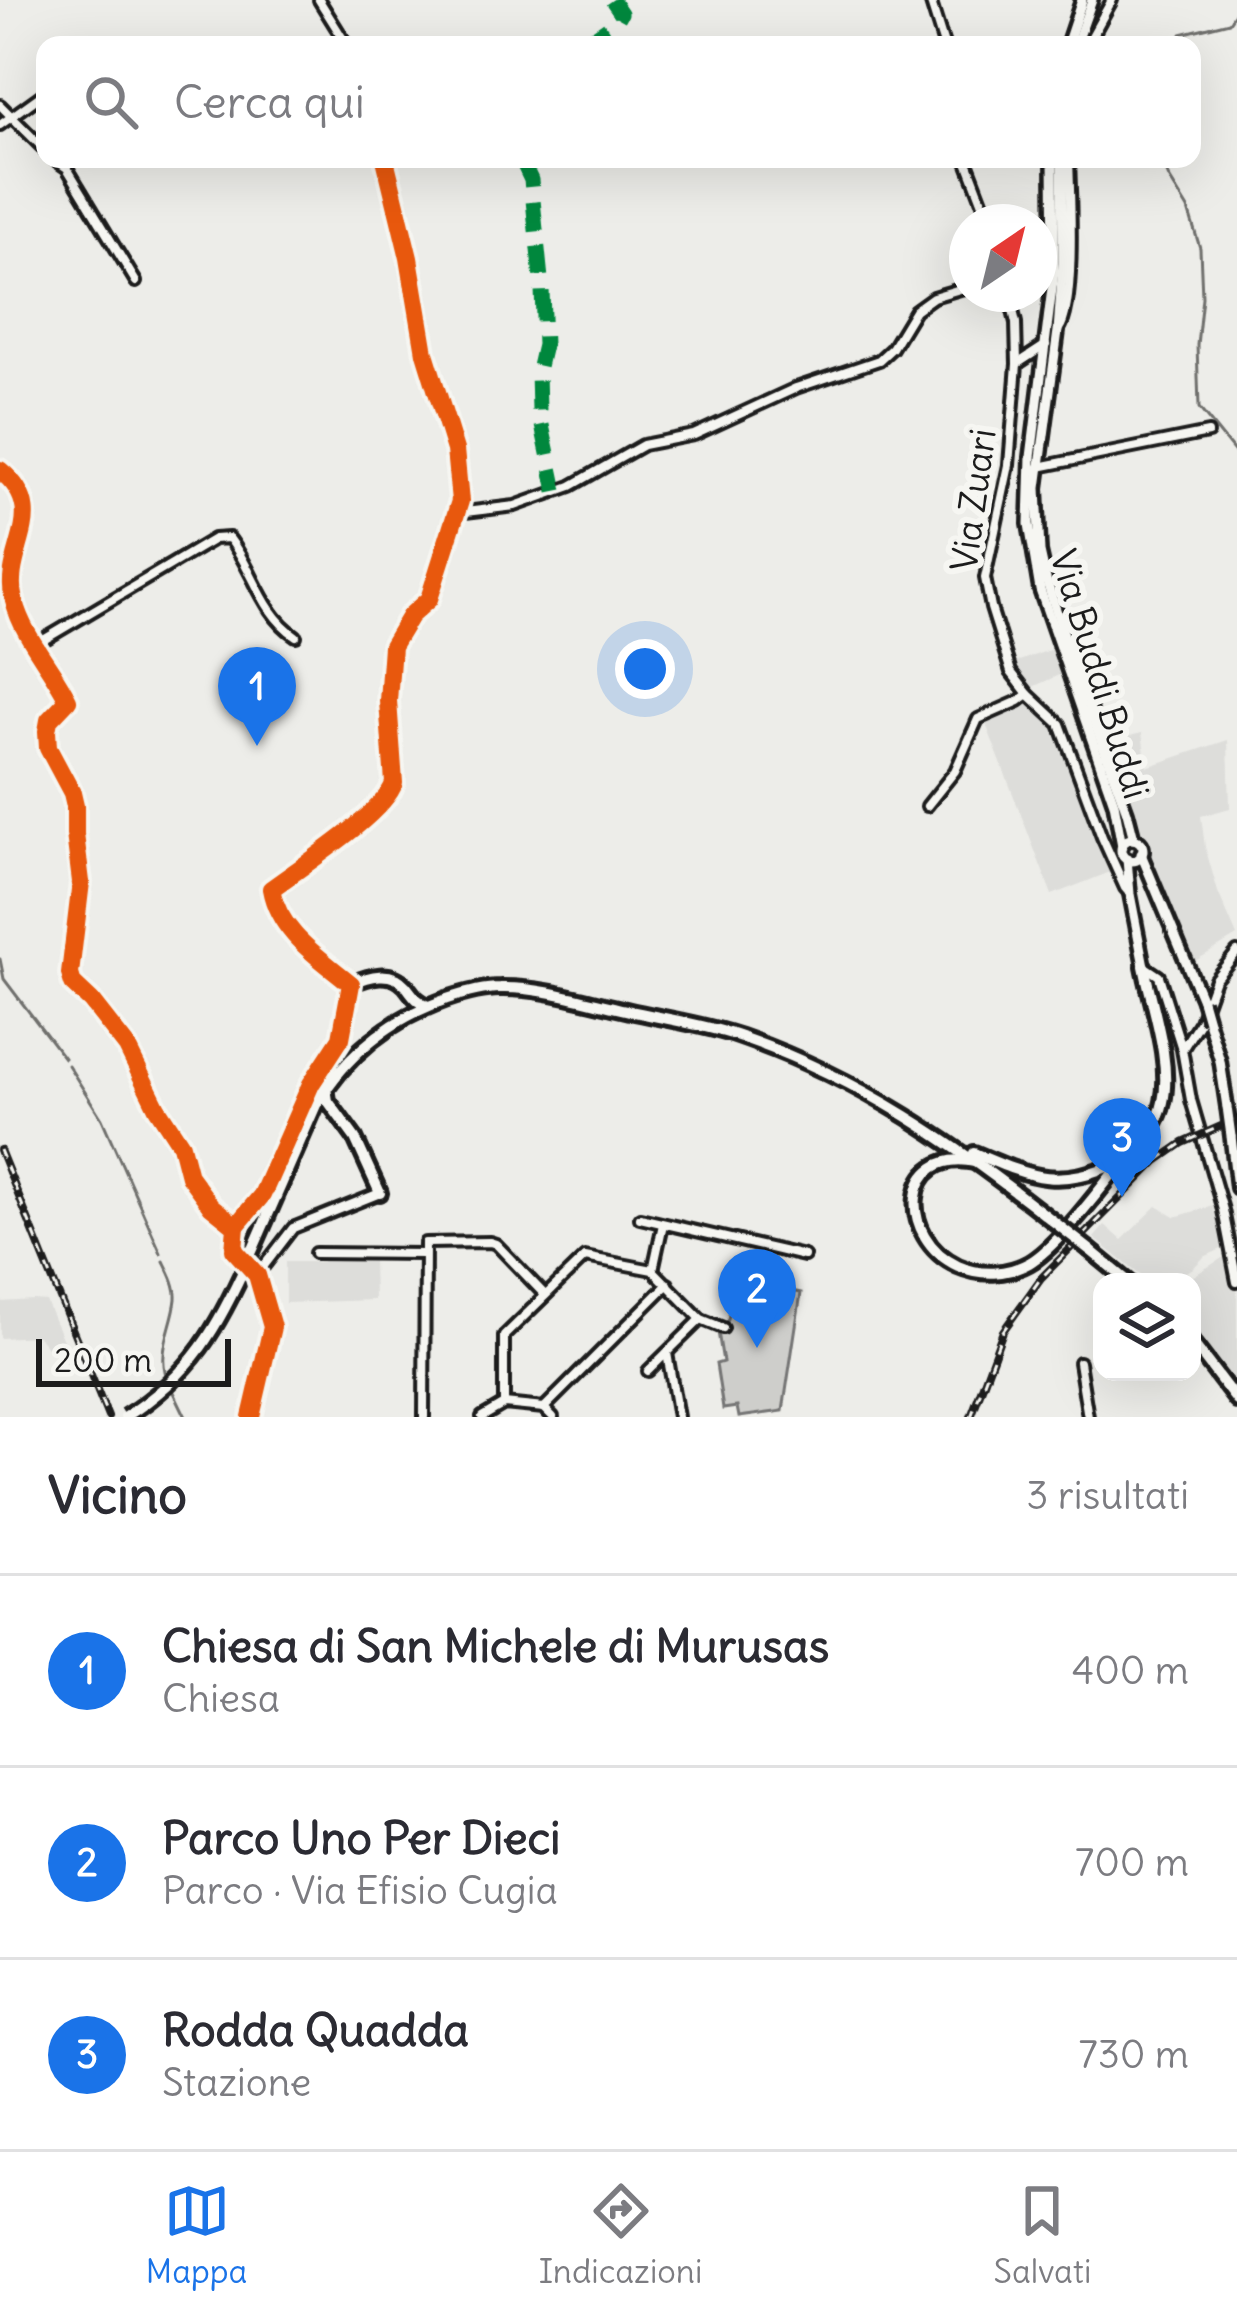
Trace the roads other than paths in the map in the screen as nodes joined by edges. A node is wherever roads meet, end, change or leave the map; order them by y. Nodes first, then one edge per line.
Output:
1 (320, 0) edge
2 (930, 0) edge
3 (1112, 0) edge
4 (1088, 3) edge
5 (1092, 34) joint
6 (342, 36) edge
7 (941, 36) edge
8 (1075, 36) edge
9 (36, 99) edge
10 (0, 105) edge
11 (12, 117) junction
12 (0, 125) edge
13 (36, 140) edge
14 (66, 168) edge
15 (388, 168) edge
16 (969, 168) edge
17 (1060, 168) edge
18 (1061, 168) edge
19 (983, 204) edge
20 (136, 282) dead end
21 (949, 292) edge
22 (1013, 312) edge
23 (1046, 345) junction
24 (1017, 364) junction
25 (1208, 433) dead end
26 (1009, 465) junction
27 (1035, 466) junction
28 (0, 470) edge
29 (457, 513) junction
30 (296, 636) dead end
31 (35, 645) junction
32 (1028, 694) junction
33 (927, 806) dead end
34 (1134, 839) junction
35 (1122, 846) junction
36 (1142, 854) junction
37 (1126, 859) junction
38 (1130, 894) junction
39 (1237, 952) edge
40 (1144, 966) junction
41 (351, 984) junction
42 (409, 991) junction
43 (428, 1006) junction
44 (409, 1015) junction
45 (1182, 1049) junction
46 (326, 1088) junction
47 (334, 1113) junction
48 (310, 1116) junction
49 (959, 1148) junction
50 (1125, 1159) junction
51 (978, 1162) junction
52 (1237, 1188) edge
53 (380, 1193) joint
54 (640, 1218) dead end
55 (663, 1224) junction
56 (236, 1226) junction
57 (315, 1253) dead end
58 (423, 1254) junction
59 (804, 1256) dead end
60 (653, 1270) junction
61 (1118, 1273) edge
62 (256, 1275) junction
63 (1237, 1282) edge
64 (668, 1283) junction
65 (545, 1294) junction
66 (701, 1319) junction
67 (723, 1328) dead end
68 (667, 1352) junction
69 (1201, 1354) edge
70 (1079, 1362) dead end
71 (648, 1371) dead end
72 (1236, 1399) edge
73 (504, 1404) junction
74 (544, 1408) junction
75 (675, 1415) edge
76 (125, 1417) edge
77 (251, 1417) edge
78 (424, 1417) edge
79 (482, 1417) edge
80 (553, 1417) edge
81 (1088, 1417) edge

1 - 6 street
2 - 7 street
3 - 5 street
4 - 5 street
4 - 8 main road
9 - 11 street
10 - 11 street
11 - 12 street
11 - 13 street
14 - 20 street
15 - 29 street
16 - 19 street
17 - 23 main road, Via Buddi Buddi
18 - 27 main road, Via Buddi Buddi
21 - 29 street
22 - 24 street, Via Zuari
23 - 24 street
23 - 27 main road, Via Buddi Buddi
24 - 26 street, Via Zuari
25 - 27 street
26 - 27 street
26 - 32 street, Via Zuari
27 - 34 main road, Via Buddi Buddi
27 - 35 main road, Via Buddi Buddi
28 - 31 street
29 - 41 street
30 - 31 street
31 - 56 street
32 - 33 street
32 - 38 street, Via Zuari
34 - 35 main road
34 - 36 main road
35 - 37 main road
36 - 37 main road
36 - 52 main road, bridge
37 - 38 main road
38 - 40 main road
39 - 45 street
40 - 45 street
40 - 50 main road
41 - 42 main road
41 - 56 street
42 - 43 main road
42 - 44 main road
43 - 44 main road
43 - 49 main road
44 - 46 main road
45 - 63 street
46 - 47 main road
46 - 48 main road
47 - 48 main road
47 - 53 main road
48 - 76 main road, bridge
49 - 50 main road
49 - 51 main road
50 - 51 main road
51 - 61 main road, bridge
53 - 62 street
54 - 55 street
55 - 59 street
55 - 60 street
56 - 62 street
57 - 58 street
58 - 65 street
58 - 78 street
60 - 64 street
60 - 65 street
62 - 77 street
64 - 66 street
64 - 74 street
65 - 73 street
66 - 67 street
66 - 68 street
68 - 71 street
68 - 75 street
69 - 72 main road
70 - 81 street
73 - 74 street
73 - 79 street
74 - 80 street

